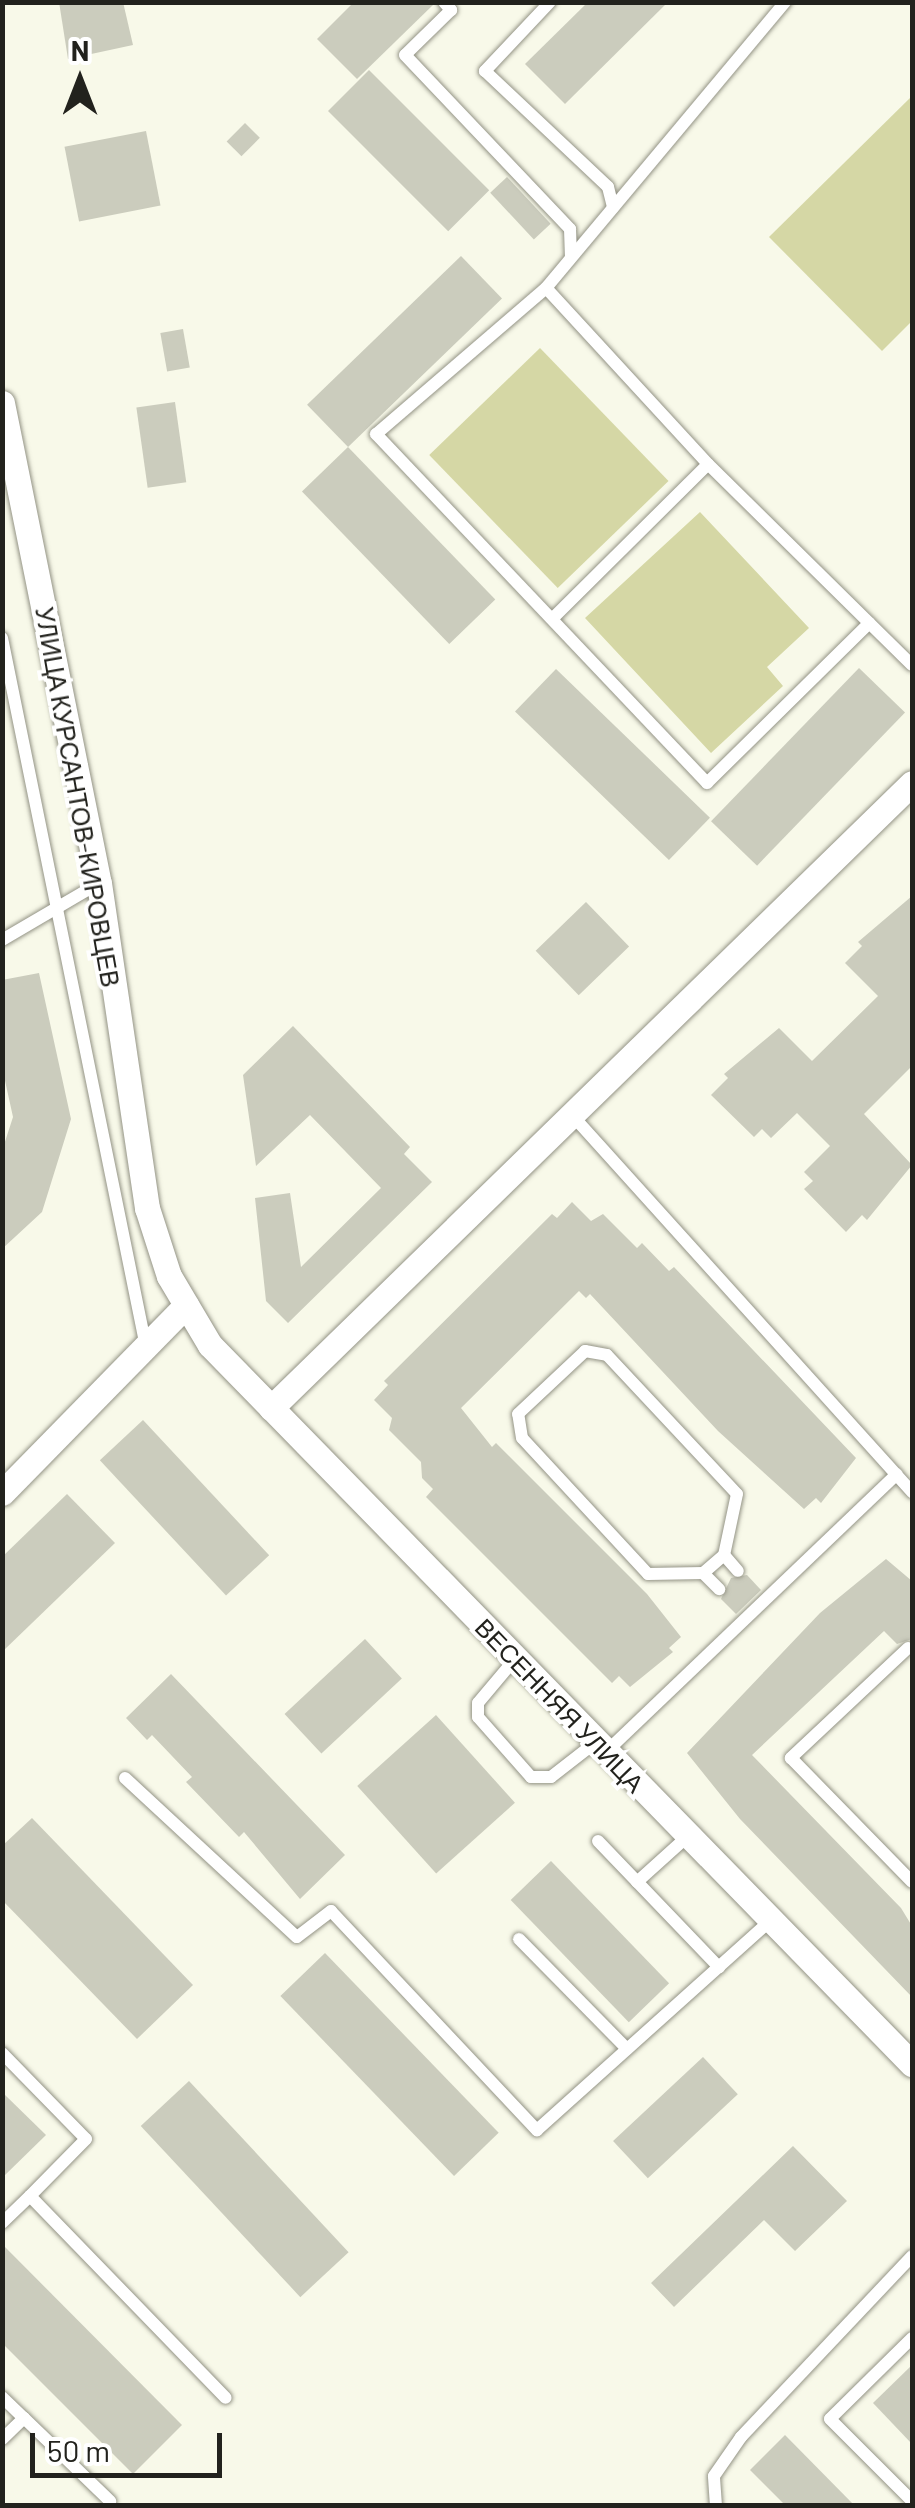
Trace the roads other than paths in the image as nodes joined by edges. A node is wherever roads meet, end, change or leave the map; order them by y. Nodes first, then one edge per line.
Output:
1 (444, 2) edge
2 (550, 2) edge
3 (785, 2) edge
4 (614, 207) junction
5 (572, 257) junction
6 (546, 288) junction
7 (2, 403) edge
8 (708, 464) junction
9 (553, 618) junction
10 (869, 623) junction
11 (2, 638) edge
12 (912, 665) edge
13 (912, 783) edge
14 (99, 882) junction
15 (58, 908) junction
16 (2, 940) edge
17 (572, 1115) junction
18 (186, 1304) junction
19 (210, 1345) joint
20 (146, 1350) junction
21 (272, 1408) junction
22 (896, 1474) junction
23 (912, 1492) edge
24 (2, 1493) edge
25 (724, 1555) junction
26 (738, 1572) dead end
27 (704, 1573) junction
28 (719, 1589) dead end
29 (908, 1648) dead end
30 (515, 1658) junction
31 (601, 1747) junction
32 (125, 1778) dead end
33 (688, 1836) junction
34 (598, 1841) dead end
35 (637, 1882) junction
36 (912, 1882) edge
37 (771, 1920) junction
38 (519, 1939) dead end
39 (718, 1967) junction
40 (627, 2049) junction
41 (2, 2053) edge
42 (912, 2064) edge
43 (30, 2196) junction
44 (2, 2223) edge
45 (912, 2256) edge
46 (912, 2338) edge
47 (2, 2397) edge
48 (226, 2398) dead end
49 (24, 2418) junction
50 (2, 2439) edge
51 (110, 2501) dead end
52 (912, 2501) edge
53 (716, 2506) edge

1 - 5 lane
2 - 4 lane
3 - 4 lane
4 - 5 lane
5 - 6 lane
6 - 8 lane
6 - 9 lane
7 - 14 street, УЛИЦА КУРСАНТОВ-КИРОВЦЕВ
8 - 9 lane
8 - 10 lane
9 - 10 lane
10 - 12 lane
11 - 15 lane
13 - 17 street
14 - 15 lane
14 - 18 street, УЛИЦА КУРСАНТОВ-КИРОВЦЕВ
15 - 16 lane
15 - 20 lane
17 - 21 street
17 - 22 lane
18 - 19 street, УЛИЦА КУРСАНТОВ-КИРОВЦЕВ
18 - 20 street
19 - 21 street, ВЕСЕННЯЯ УЛИЦА
20 - 24 street
21 - 30 street, ВЕСЕННЯЯ УЛИЦА
22 - 23 lane
22 - 31 lane
25 - 26 lane
25 - 27 lane
25 - 27 lane
27 - 28 lane
29 - 36 lane
30 - 31 street, ВЕСЕННЯЯ УЛИЦА
30 - 31 lane
31 - 33 street, ВЕСЕННЯЯ УЛИЦА
32 - 40 lane
33 - 35 lane
33 - 37 street, ВЕСЕННЯЯ УЛИЦА
34 - 35 lane
35 - 39 lane
37 - 39 lane
37 - 42 street, ВЕСЕННЯЯ УЛИЦА
38 - 40 lane
39 - 40 lane
41 - 43 lane
43 - 44 lane
43 - 48 lane
45 - 53 lane
46 - 52 lane
47 - 49 lane
49 - 50 lane
49 - 51 lane

